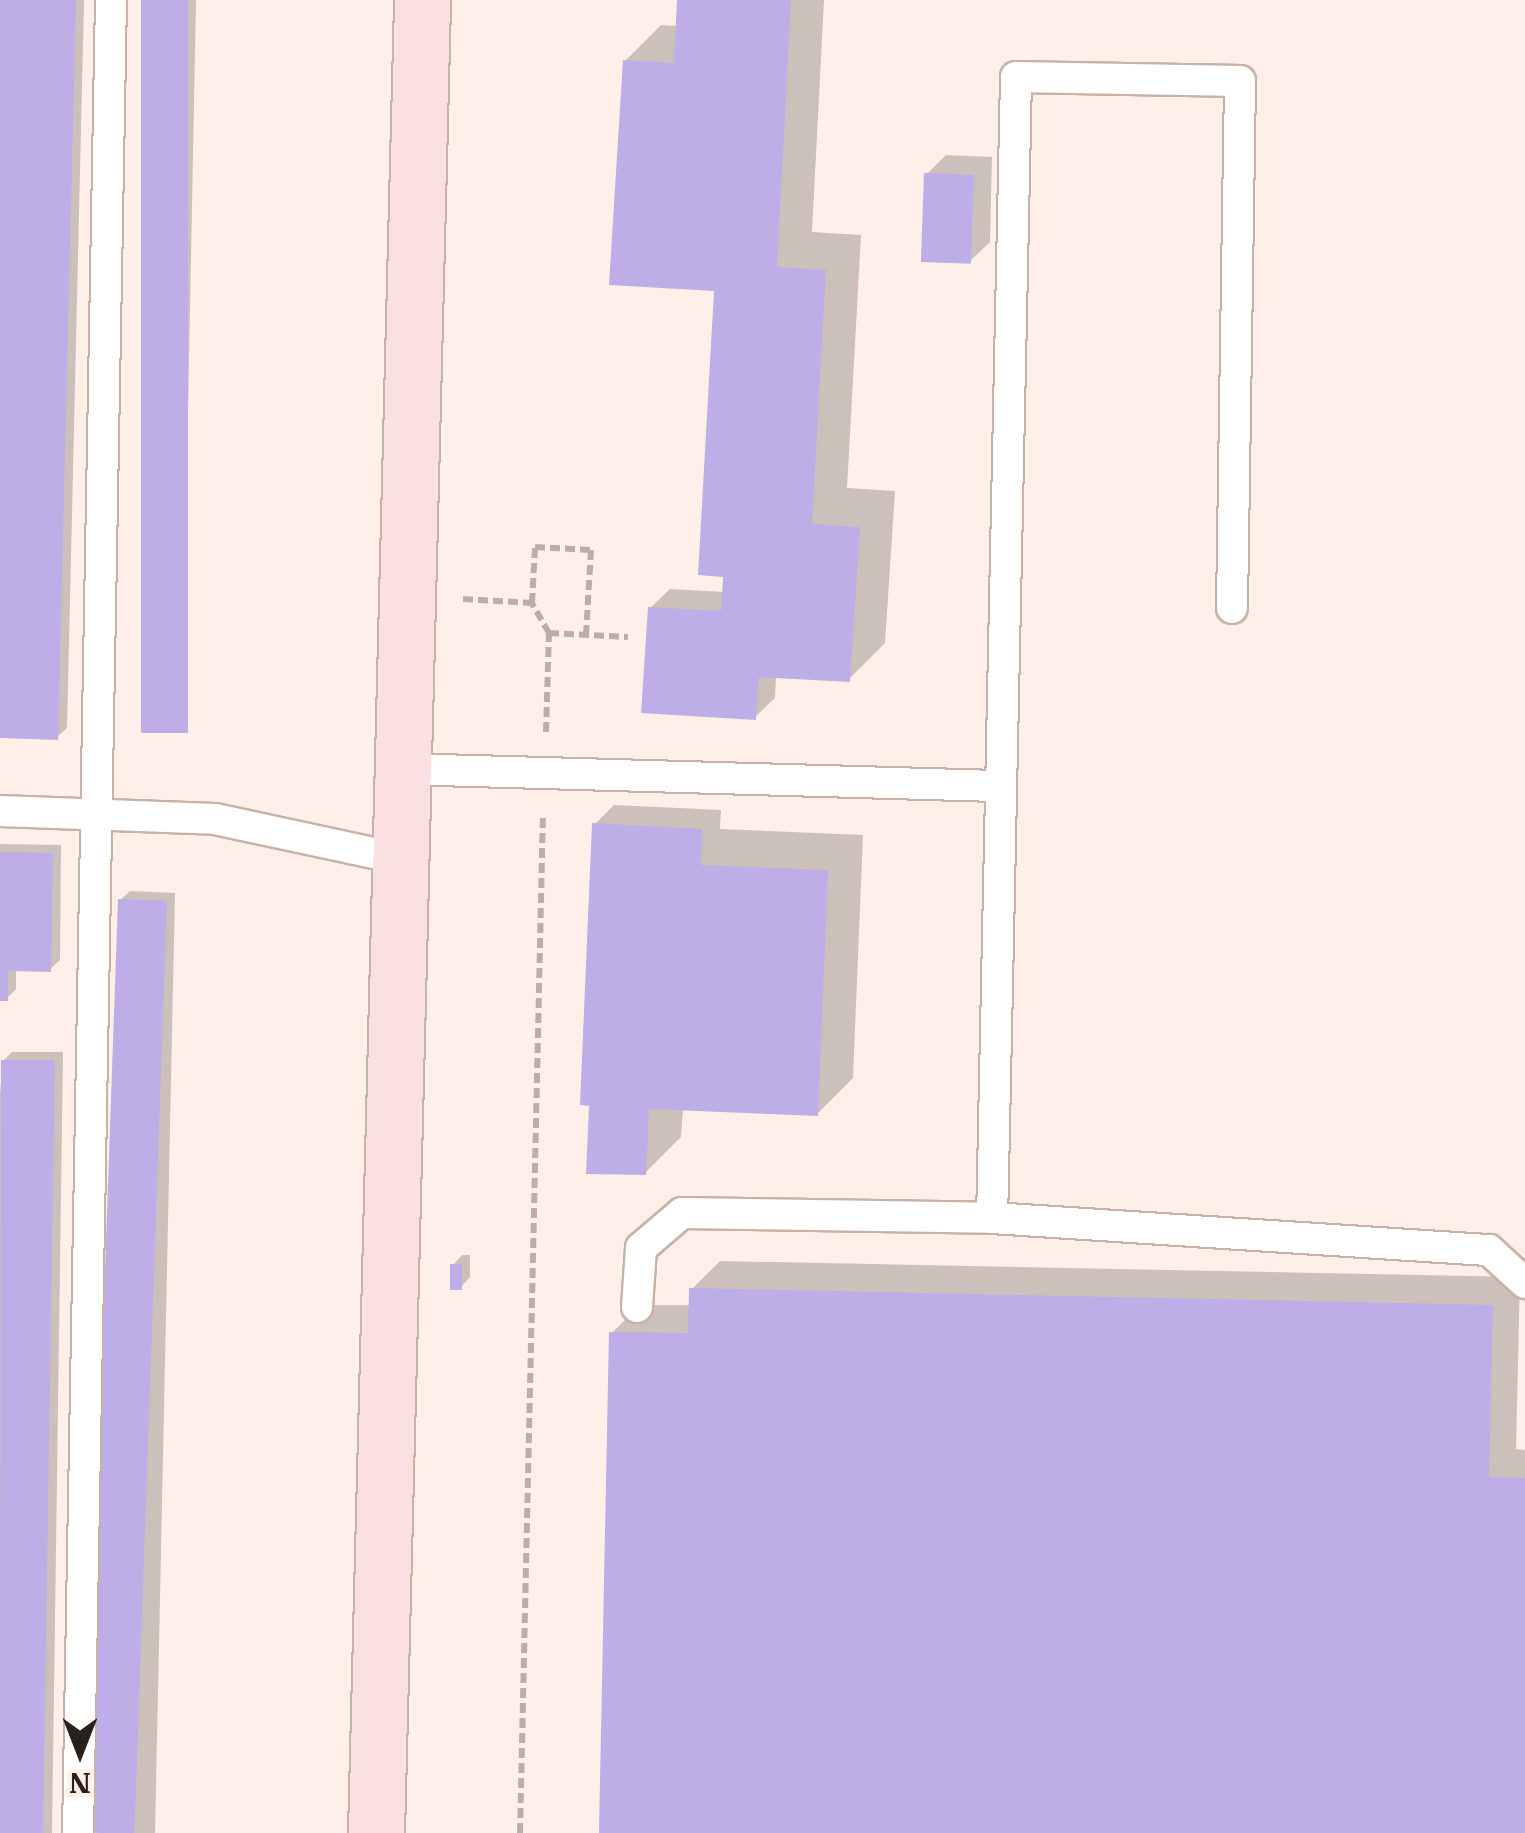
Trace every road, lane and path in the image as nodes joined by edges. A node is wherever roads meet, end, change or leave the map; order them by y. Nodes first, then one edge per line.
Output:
1 (112, 0) edge
2 (422, 0) edge
3 (449, 599) dead end
4 (532, 602) junction
5 (1232, 608) dead end
6 (549, 633) junction
7 (586, 634) junction
8 (628, 637) dead end
9 (403, 769) junction
10 (544, 772) junction
11 (998, 786) junction
12 (0, 811) edge
13 (97, 811) junction
14 (401, 859) junction
15 (992, 1218) junction
16 (1525, 1283) edge
17 (637, 1307) dead end
18 (78, 1833) edge
19 (376, 1833) edge
20 (520, 1833) edge

1 - 13 lane
2 - 9 street
3 - 4 path
4 - 6 path
4 - 7 path
5 - 11 lane
6 - 7 path
6 - 10 path
7 - 8 path
9 - 10 lane
9 - 14 street
10 - 11 lane
10 - 20 path
11 - 15 lane
12 - 13 lane
13 - 14 lane
13 - 18 lane
14 - 19 street
15 - 16 lane
15 - 17 lane

